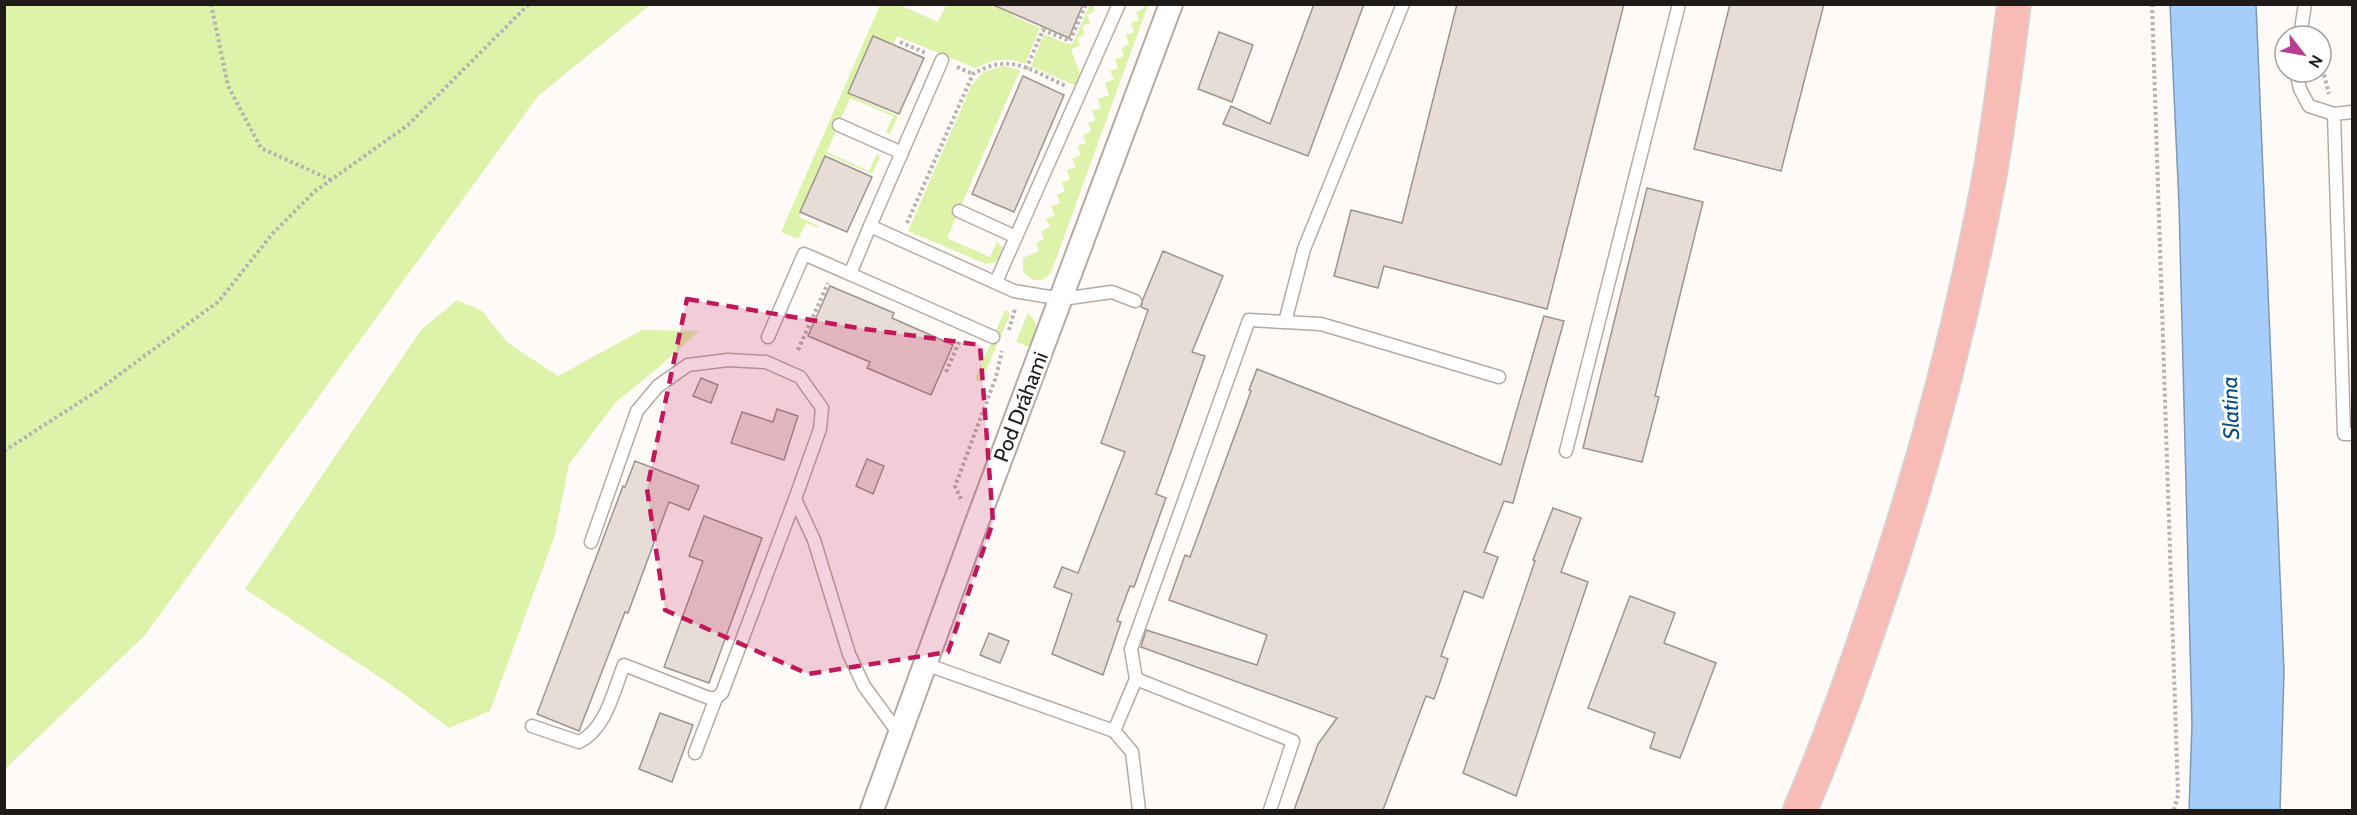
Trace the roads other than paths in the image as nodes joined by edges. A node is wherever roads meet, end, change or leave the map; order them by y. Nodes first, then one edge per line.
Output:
1 (1119, 4) edge
2 (1171, 4) edge
3 (1403, 4) edge
4 (1679, 4) edge
5 (2014, 4) edge
6 (2305, 4) edge
7 (2302, 24) edge
8 (942, 60) dead end
9 (2300, 84) edge
10 (2352, 112) edge
11 (2334, 114) junction
12 (839, 124) dead end
13 (902, 153) junction
14 (959, 211) dead end
15 (870, 226) junction
16 (1016, 237) junction
17 (850, 274) junction
18 (996, 282) junction
19 (1062, 299) junction
20 (1135, 301) dead end
21 (1285, 322) junction
22 (768, 337) dead end
23 (999, 339) road end
24 (1499, 377) dead end
25 (2352, 434) edge
26 (1566, 451) dead end
27 (795, 499) junction
28 (591, 542) dead end
29 (925, 664) junction
30 (1136, 679) junction
31 (716, 698) junction
32 (532, 726) dead end
33 (1114, 731) junction
34 (900, 735) junction
35 (695, 753) dead end
36 (872, 810) edge
37 (1139, 810) edge
38 (1270, 810) edge
39 (1800, 810) edge

1 - 16 lane
2 - 19 street, Pod Dráhami
3 - 21 lane
4 - 26 lane
5 - 39 main road
6 - 7 lane
8 - 13 lane
9 - 11 lane
10 - 11 lane
11 - 25 lane
12 - 13 lane
13 - 15 lane
14 - 16 lane
15 - 17 lane
15 - 18 lane
16 - 18 lane
17 - 22 lane
17 - 23 lane
18 - 19 lane
19 - 20 lane
19 - 29 street, Pod Dráhami
21 - 24 lane
21 - 30 lane
27 - 28 lane
27 - 31 lane
27 - 34 lane
29 - 33 lane
29 - 34 street, Pod Dráhami
30 - 33 lane
30 - 38 lane
31 - 32 lane
31 - 35 lane
33 - 37 lane
34 - 36 street, Pod Dráhami

